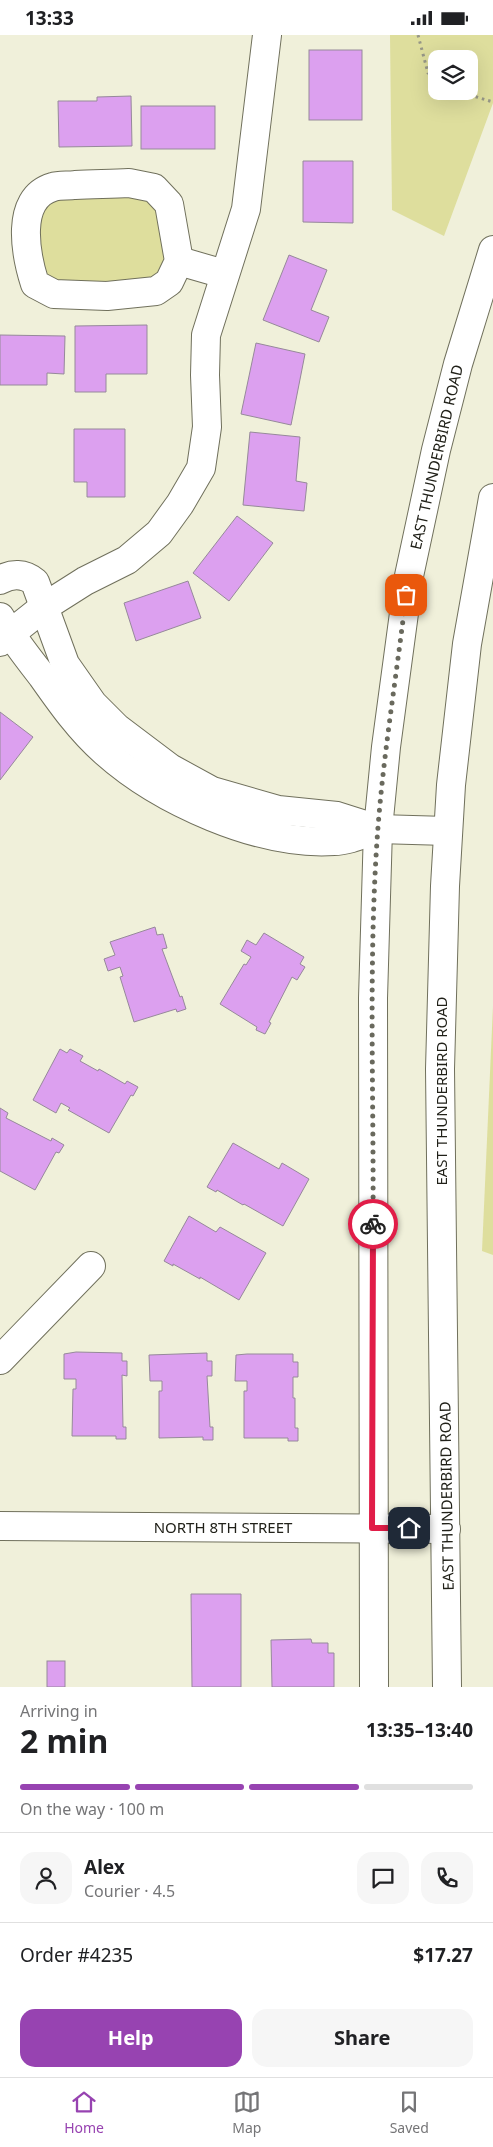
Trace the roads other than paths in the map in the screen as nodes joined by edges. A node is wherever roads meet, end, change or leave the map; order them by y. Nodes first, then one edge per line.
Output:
1 (267, 35) edge
2 (493, 250) edge
3 (178, 261) junction
4 (224, 274) junction
5 (493, 498) edge
6 (0, 580) edge
7 (44, 607) junction
8 (3, 631) edge
9 (160, 776) junction
10 (378, 829) junction
11 (447, 831) junction
12 (91, 1266) dead end
13 (0, 1360) edge
14 (0, 1526) edge
15 (372, 1528) junction
16 (446, 1529) junction
17 (374, 1687) edge
18 (447, 1687) edge

1 - 4 main road
2 - 10 main road, EAST THUNDERBIRD ROAD
3 - 3 main road
3 - 4 main road
4 - 7 main road
5 - 11 main road, EAST THUNDERBIRD ROAD
6 - 7 main road
7 - 8 main road
7 - 9 main road
8 - 9 main road
9 - 10 main road
10 - 11 main road
10 - 15 main road, EAST THUNDERBIRD ROAD
11 - 16 main road, EAST THUNDERBIRD ROAD
12 - 13 main road
14 - 15 main road, NORTH 8TH STREET
15 - 16 main road, NORTH 8TH STREET
15 - 17 main road, EAST THUNDERBIRD ROAD
16 - 18 main road, EAST THUNDERBIRD ROAD

